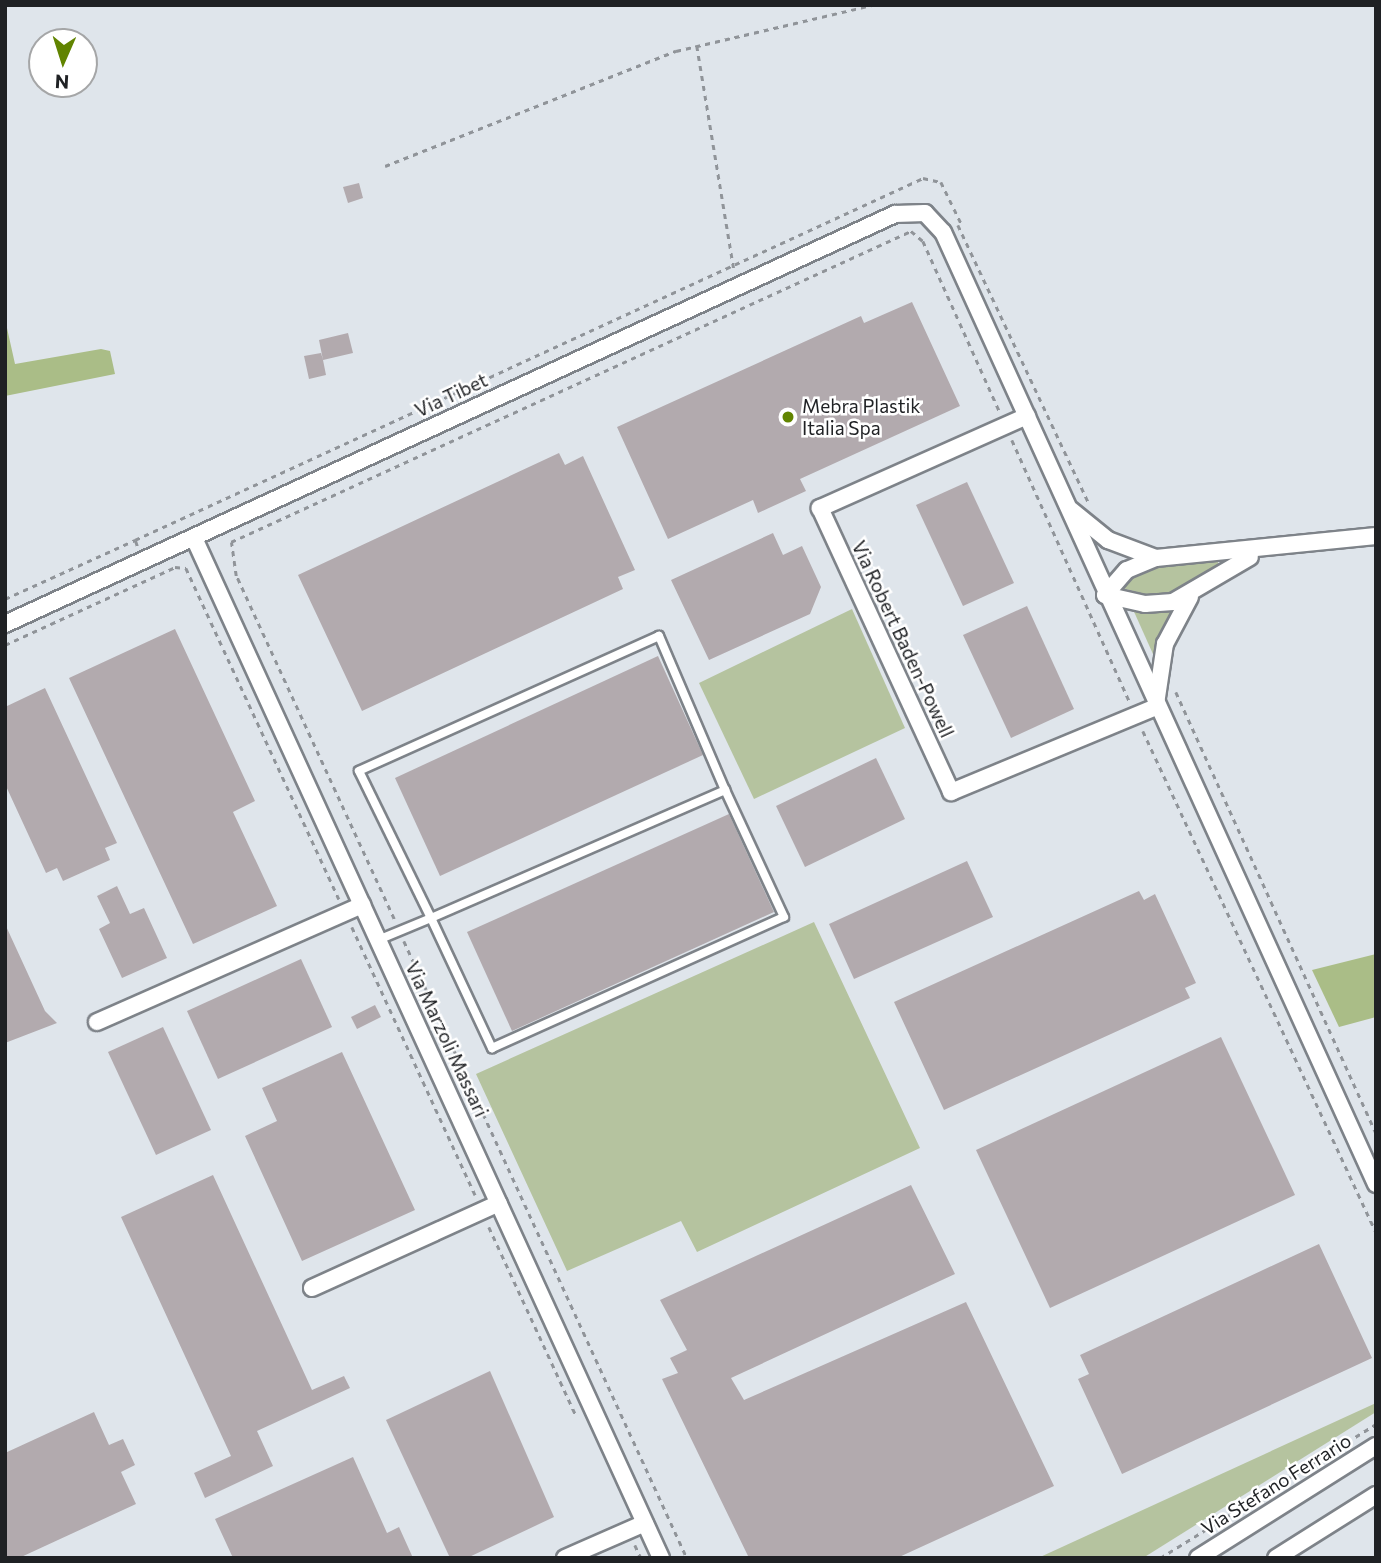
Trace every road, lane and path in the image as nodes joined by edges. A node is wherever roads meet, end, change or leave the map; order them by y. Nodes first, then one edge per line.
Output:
1 (873, 5) edge
2 (697, 46) junction
3 (385, 166) dead end
4 (961, 223) dead end
5 (733, 265) junction
6 (738, 284) junction
7 (1027, 416) junction
8 (1006, 425) junction
9 (1069, 509) junction
10 (1376, 536) edge
11 (194, 538) junction
12 (135, 540) junction
13 (1258, 552) junction
14 (1156, 558) junction
15 (144, 560) junction
16 (1105, 595) junction
17 (1189, 597) junction
18 (5, 599) edge
19 (5, 624) edge
20 (5, 645) edge
21 (1156, 706) junction
22 (1136, 716) junction
23 (725, 789) junction
24 (362, 905) junction
25 (346, 912) junction
26 (430, 918) junction
27 (400, 931) junction
28 (379, 940) junction
29 (97, 1022) dead end
30 (1376, 1184) edge
31 (499, 1203) junction
32 (482, 1211) junction
33 (1376, 1233) edge
34 (312, 1289) dead end
35 (578, 1420) dead end
36 (1376, 1424) edge
37 (1376, 1446) edge
38 (1376, 1495) edge
39 (645, 1523) junction
40 (629, 1530) junction
41 (565, 1558) edge
42 (641, 1558) edge
43 (661, 1558) edge
44 (687, 1558) edge
45 (1160, 1558) edge
46 (1198, 1558) edge
47 (1276, 1558) edge

1 - 2 path
2 - 3 path
2 - 5 path
4 - 5 path
5 - 6 path
5 - 12 path
6 - 7 street, Via Tibet
6 - 11 street, Via Tibet
7 - 8 street, Via Robert Baden-Powell
7 - 9 street
8 - 22 path
8 - 22 street, Via Robert Baden-Powell
8 - 27 path
9 - 14 street
9 - 16 street
10 - 13 street
11 - 15 street, Via Tibet
11 - 24 street, Via Marzoli Massari
12 - 15 path
12 - 18 path
13 - 14 street
13 - 17 street
14 - 16 street
15 - 19 street, Via Tibet
16 - 17 street
16 - 21 street
17 - 21 street
20 - 25 path
21 - 22 street, Via Robert Baden-Powell
21 - 30 street
22 - 33 path
23 - 26 lane
23 - 26 lane
23 - 26 lane
24 - 25 street
24 - 28 street, Via Marzoli Massari
25 - 29 street
25 - 32 path
26 - 27 lane
27 - 28 lane
27 - 44 path
28 - 31 street, Via Marzoli Massari
31 - 32 street
31 - 39 street, Via Marzoli Massari
32 - 34 street
32 - 35 path
36 - 45 path
37 - 46 street, Via Stefano Ferrario
38 - 47 street
39 - 40 street
39 - 43 street, Via Marzoli Massari
40 - 41 street
40 - 42 path

